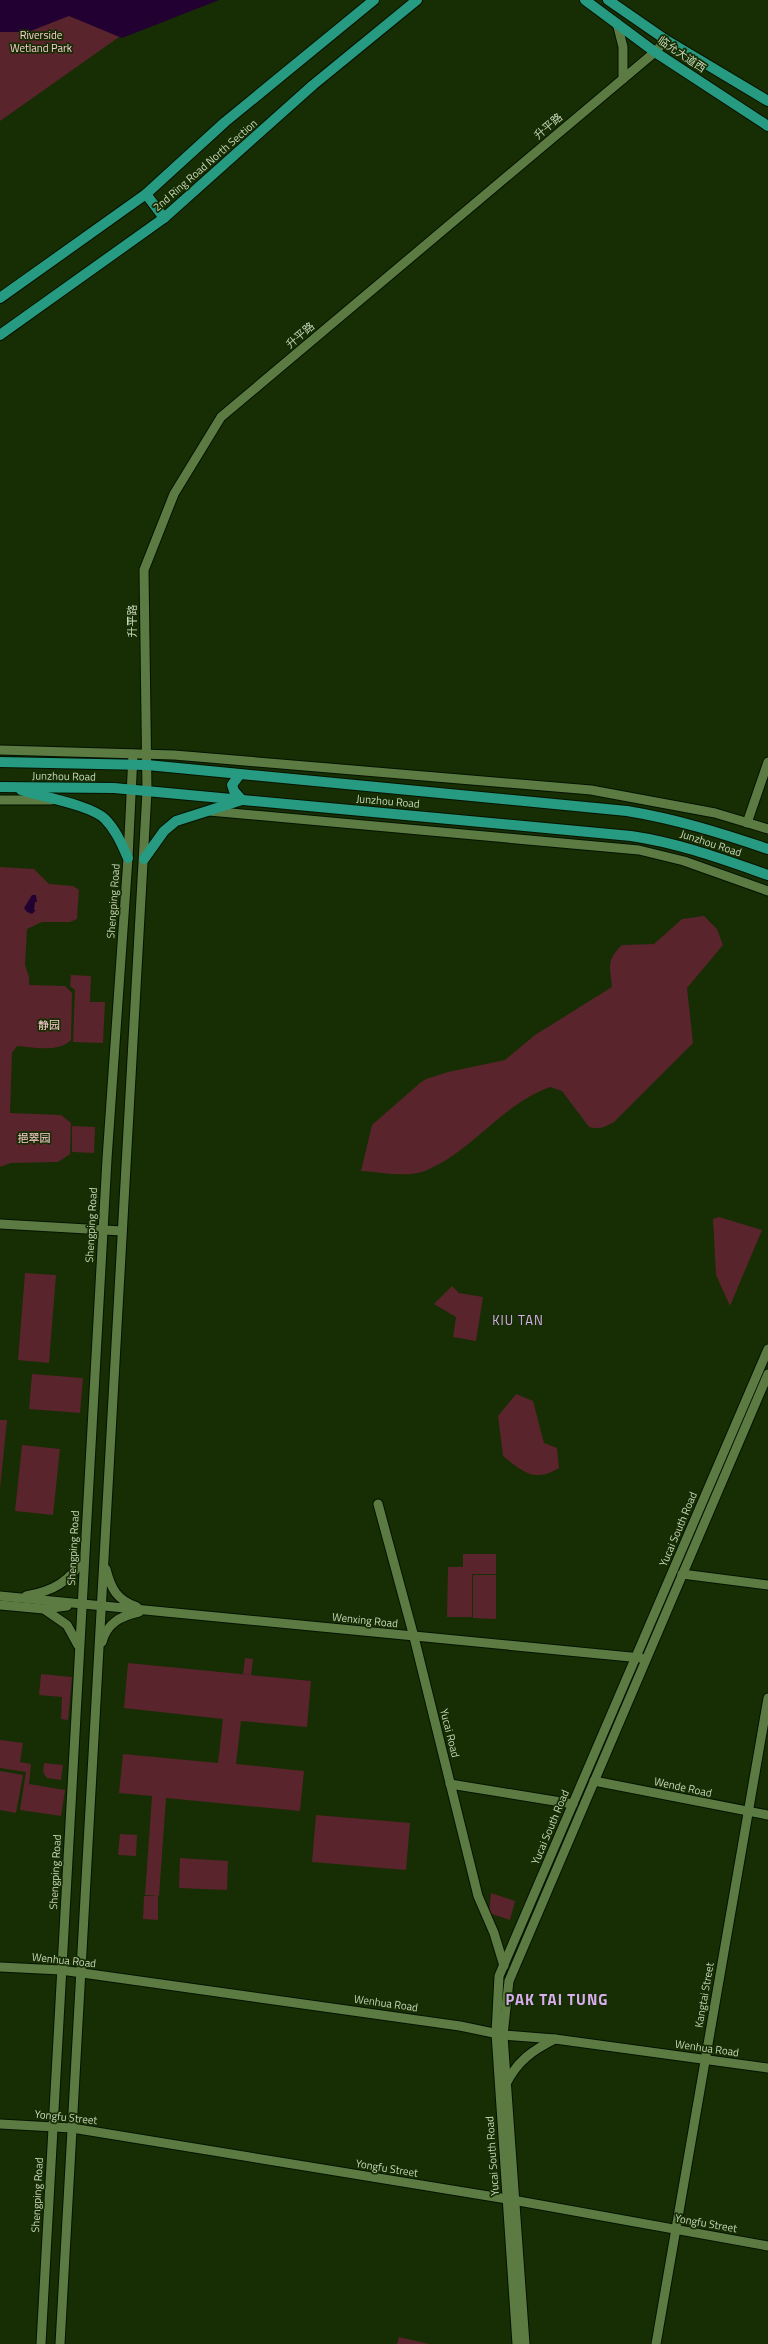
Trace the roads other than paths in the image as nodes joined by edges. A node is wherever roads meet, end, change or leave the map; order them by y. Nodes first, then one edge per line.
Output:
1 (374, 0) edge
2 (416, 0) edge
3 (585, 0) edge
4 (608, 0) edge
5 (617, 23) junction
6 (666, 40) junction
7 (655, 52) junction
8 (623, 79) junction
9 (768, 101) edge
10 (768, 126) edge
11 (146, 194) junction
12 (164, 218) junction
13 (0, 298) edge
14 (0, 335) edge
15 (0, 750) edge
16 (133, 754) junction
17 (148, 754) junction
18 (0, 762) edge
19 (768, 762) edge
20 (133, 765) junction
21 (148, 765) junction
22 (240, 774) junction
23 (5, 787) edge
24 (132, 790) junction
25 (147, 791) junction
26 (0, 800) edge
27 (53, 800) junction
28 (242, 800) junction
29 (209, 811) junction
30 (747, 822) junction
31 (768, 829) edge
32 (768, 849) edge
33 (128, 858) junction
34 (144, 858) junction
35 (768, 875) edge
36 (768, 891) edge
37 (0, 1224) edge
38 (103, 1230) junction
39 (122, 1231) junction
40 (768, 1349) edge
41 (768, 1374) edge
42 (378, 1504) dead end
43 (84, 1556) junction
44 (103, 1561) junction
45 (682, 1574) junction
46 (768, 1586) edge
47 (0, 1596) edge
48 (17, 1598) junction
49 (82, 1604) junction
50 (0, 1605) edge
51 (101, 1606) junction
52 (44, 1609) junction
53 (146, 1610) junction
54 (414, 1637) junction
55 (79, 1650) junction
56 (98, 1656) junction
57 (636, 1657) junction
58 (646, 1658) junction
59 (768, 1698) edge
60 (594, 1781) junction
61 (450, 1784) junction
62 (573, 1804) junction
63 (748, 1812) junction
64 (768, 1815) edge
65 (504, 1966) junction
66 (0, 1967) edge
67 (62, 1970) junction
68 (80, 1973) junction
69 (500, 2034) junction
70 (555, 2039) junction
71 (706, 2060) junction
72 (768, 2068) edge
73 (506, 2086) junction
74 (0, 2124) edge
75 (53, 2127) junction
76 (72, 2128) junction
77 (511, 2200) junction
78 (676, 2230) junction
79 (768, 2246) edge
80 (41, 2344) edge
81 (60, 2344) edge
82 (517, 2344) edge
83 (525, 2344) edge
84 (656, 2344) edge

1 - 11 main road, 2nd Ring Road North Section
2 - 12 main road, 2nd Ring Road North Section
3 - 5 main road, 临允大道西
4 - 6 main road, 临允大道西
5 - 7 main road, 临允大道西
5 - 8 street
6 - 7 street, 升平路
6 - 9 main road, 临允大道西
7 - 8 street, 升平路
7 - 10 main road, 临允大道西
8 - 17 street, 升平路
11 - 12 main road
11 - 13 main road, 2nd Ring Road North Section
12 - 14 main road, 2nd Ring Road North Section
15 - 16 street
16 - 17 street
16 - 20 street, Shengping Road
17 - 21 street
17 - 30 street
18 - 20 main road, Junzhou Road
19 - 30 street
20 - 21 main road, Junzhou Road
20 - 24 street, Shengping Road
21 - 22 main road, Junzhou Road
21 - 25 street
22 - 28 main road
22 - 32 main road, Junzhou Road
23 - 24 main road, Junzhou Road
23 - 27 main road
24 - 25 main road, Junzhou Road
24 - 33 street, Shengping Road
25 - 28 main road, Junzhou Road
25 - 34 street
26 - 27 street
27 - 33 main road
28 - 29 main road
28 - 35 main road, Junzhou Road
29 - 34 main road
29 - 36 street
30 - 31 street
33 - 38 street, Shengping Road
34 - 39 street
37 - 38 street
38 - 39 street
38 - 43 street, Shengping Road
39 - 44 street
40 - 57 street, Yucai South Road
41 - 45 street, Yucai South Road
42 - 54 street, Yucai Road
43 - 48 street
43 - 49 street, Shengping Road
44 - 51 street
44 - 53 street
45 - 46 street
45 - 58 street, Yucai South Road
47 - 48 street, Wenxing Road
48 - 49 street, Wenxing Road
49 - 51 street, Wenxing Road
49 - 52 street, Wenxing Road
49 - 55 street, Shengping Road
50 - 52 street, Wenxing Road
51 - 53 street, Wenxing Road
51 - 56 street
52 - 55 street
53 - 54 street, Wenxing Road
53 - 56 street
54 - 57 street, Wenxing Road
54 - 61 street, Yucai Road
55 - 67 street, Shengping Road
56 - 68 street
57 - 58 street, Wenxing Road
57 - 62 street, Yucai South Road
58 - 60 street, Yucai South Road
59 - 63 street, Kangtai Street
60 - 63 street, Wende Road
60 - 69 street, Yucai South Road
61 - 62 street
61 - 65 street, Yucai Road
62 - 65 street, Yucai South Road
63 - 64 street, Wende Road
63 - 71 street, Kangtai Street
65 - 69 street, Yucai South Road
66 - 67 street, Wenhua Road
67 - 68 street, Wenhua Road
67 - 75 street, Shengping Road
68 - 69 street, Wenhua Road
68 - 76 street
69 - 70 street, Wenhua Road
69 - 73 street, Yucai South Road
69 - 77 street, Yucai South Road
70 - 71 street, Wenhua Road
70 - 73 street
71 - 72 street, Wenhua Road
71 - 78 street, Kangtai Street
73 - 77 street, Yucai South Road
74 - 75 street, Yongfu Street
75 - 76 street, Yongfu Street
75 - 80 street, Shengping Road
76 - 77 street, Yongfu Street
76 - 81 street
77 - 78 street, Yongfu Street
77 - 82 street, Yucai South Road
77 - 83 street, Yucai South Road
78 - 79 street, Yongfu Street
78 - 84 street, Kangtai Street

